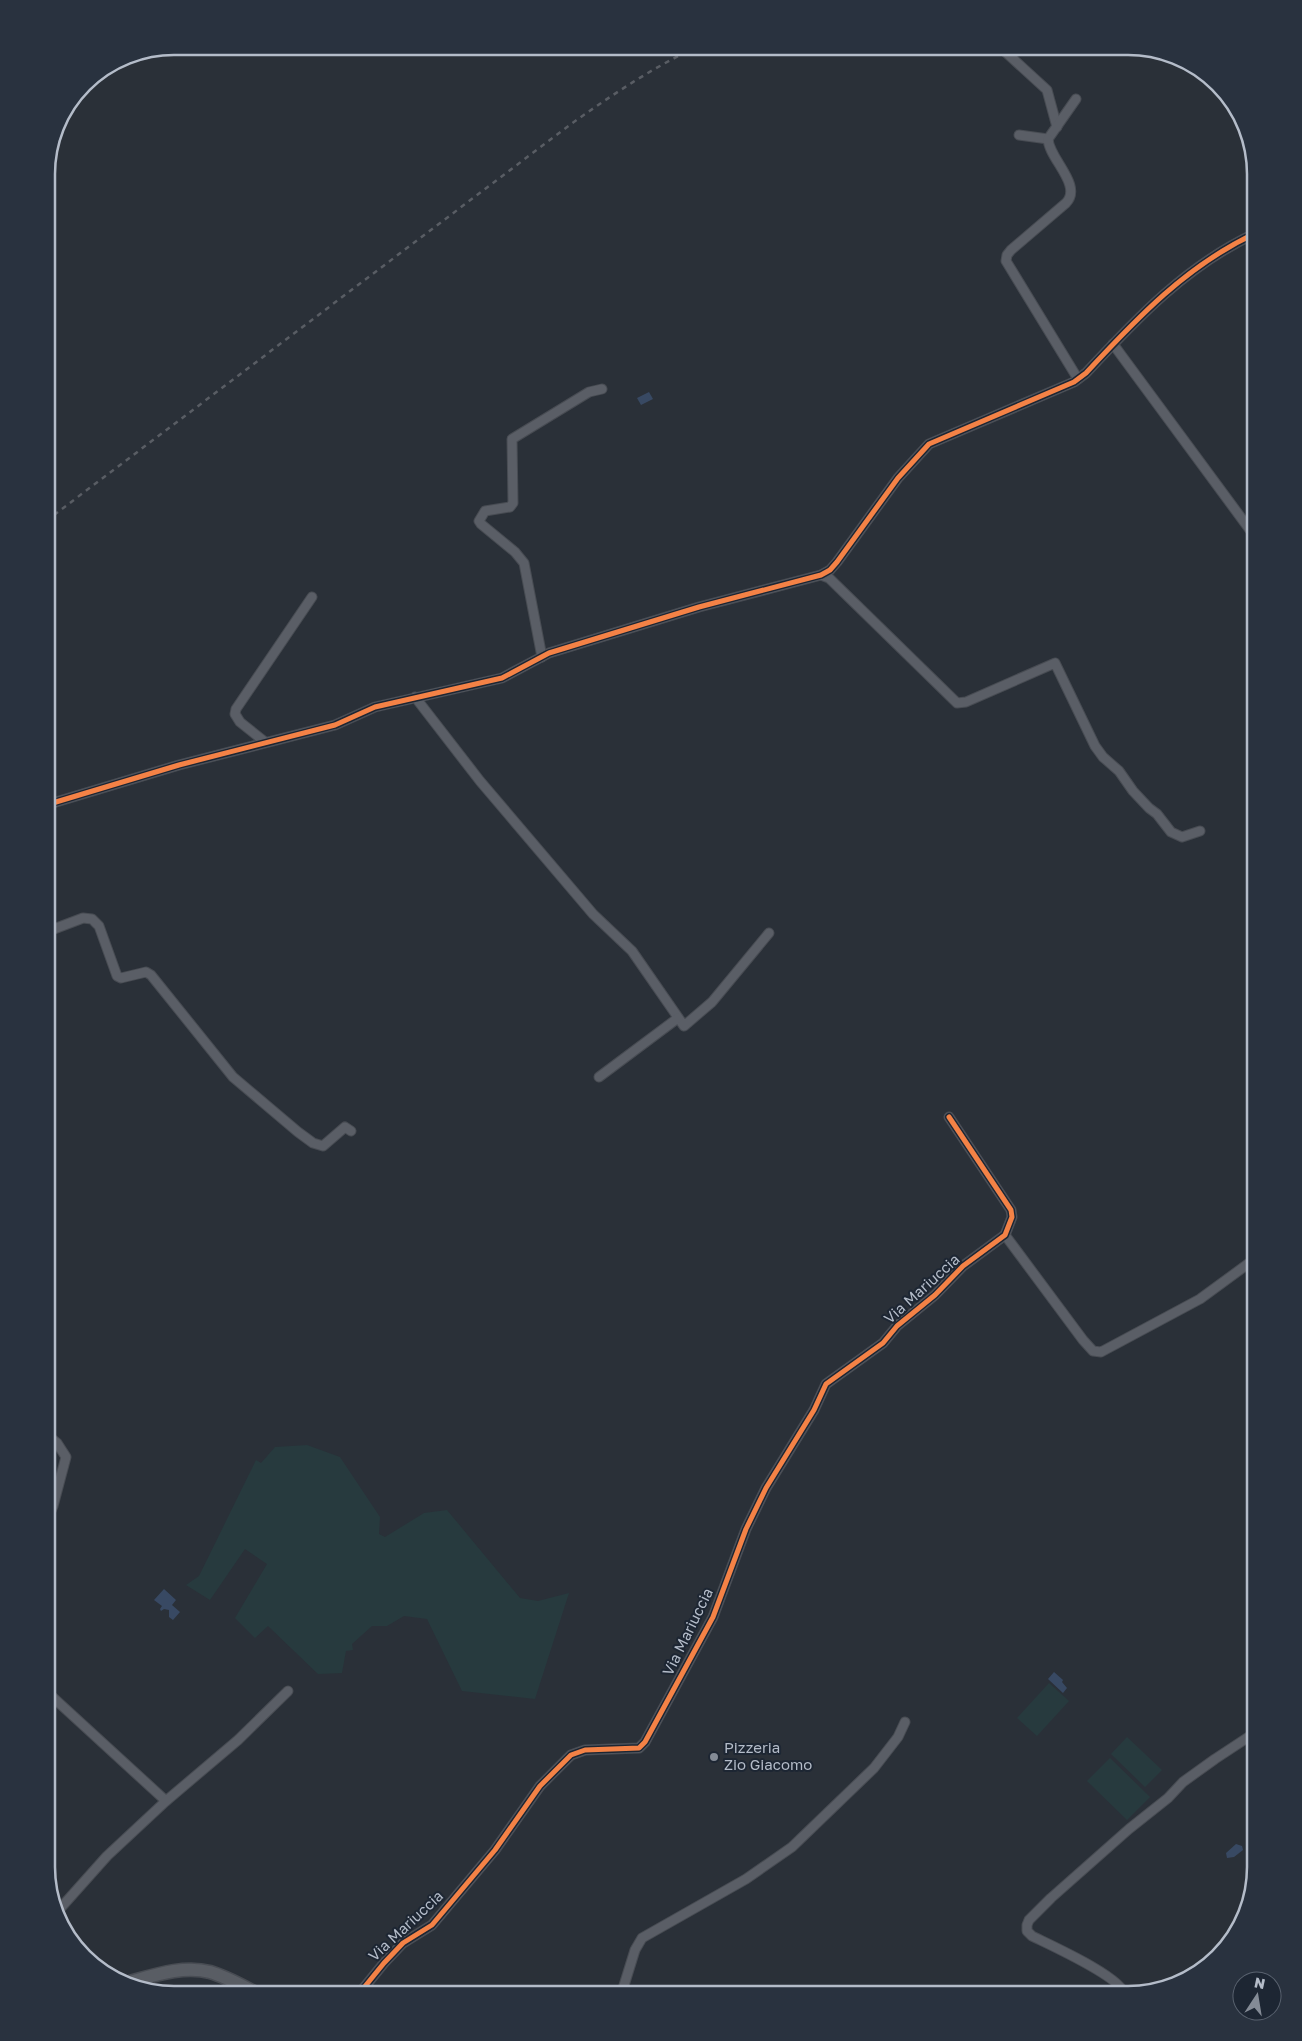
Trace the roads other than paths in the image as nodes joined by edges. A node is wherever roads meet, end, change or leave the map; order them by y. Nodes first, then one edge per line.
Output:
1 (1010, 55) edge
2 (1076, 99) dead end
3 (1057, 127) junction
4 (1018, 135) dead end
5 (1048, 139) junction
6 (1247, 236) edge
7 (1113, 344) junction
8 (1078, 379) junction
9 (602, 389) dead end
10 (1247, 526) edge
11 (821, 574) junction
12 (312, 597) dead end
13 (542, 657) junction
14 (415, 697) junction
15 (265, 742) junction
16 (55, 802) edge
17 (1200, 831) dead end
18 (55, 929) edge
19 (769, 933) dead end
20 (678, 1018) junction
21 (599, 1077) dead end
22 (949, 1117) dead end
23 (351, 1130) dead end
24 (1005, 1236) junction
25 (1247, 1265) edge
26 (55, 1441) edge
27 (55, 1498) edge
28 (288, 1691) dead end
29 (55, 1699) edge
30 (905, 1722) dead end
31 (1247, 1738) edge
32 (166, 1801) junction
33 (62, 1907) edge
34 (137, 1980) edge
35 (242, 1986) edge
36 (365, 1986) edge
37 (624, 1986) edge
38 (1121, 1986) edge

1 - 3 street
2 - 3 street
3 - 5 street
4 - 5 street
5 - 8 street
6 - 7 street
7 - 8 street
7 - 10 street
8 - 11 street
9 - 13 street
11 - 13 street
11 - 17 street
12 - 15 street
13 - 14 street
14 - 15 street
14 - 20 street
15 - 16 street
18 - 23 street
19 - 20 street
20 - 21 street
22 - 24 street
24 - 25 street
24 - 36 street, Via Mariuccia
26 - 27 street
28 - 32 street
29 - 32 street
30 - 37 street
31 - 38 street
32 - 33 street
34 - 35 main road

